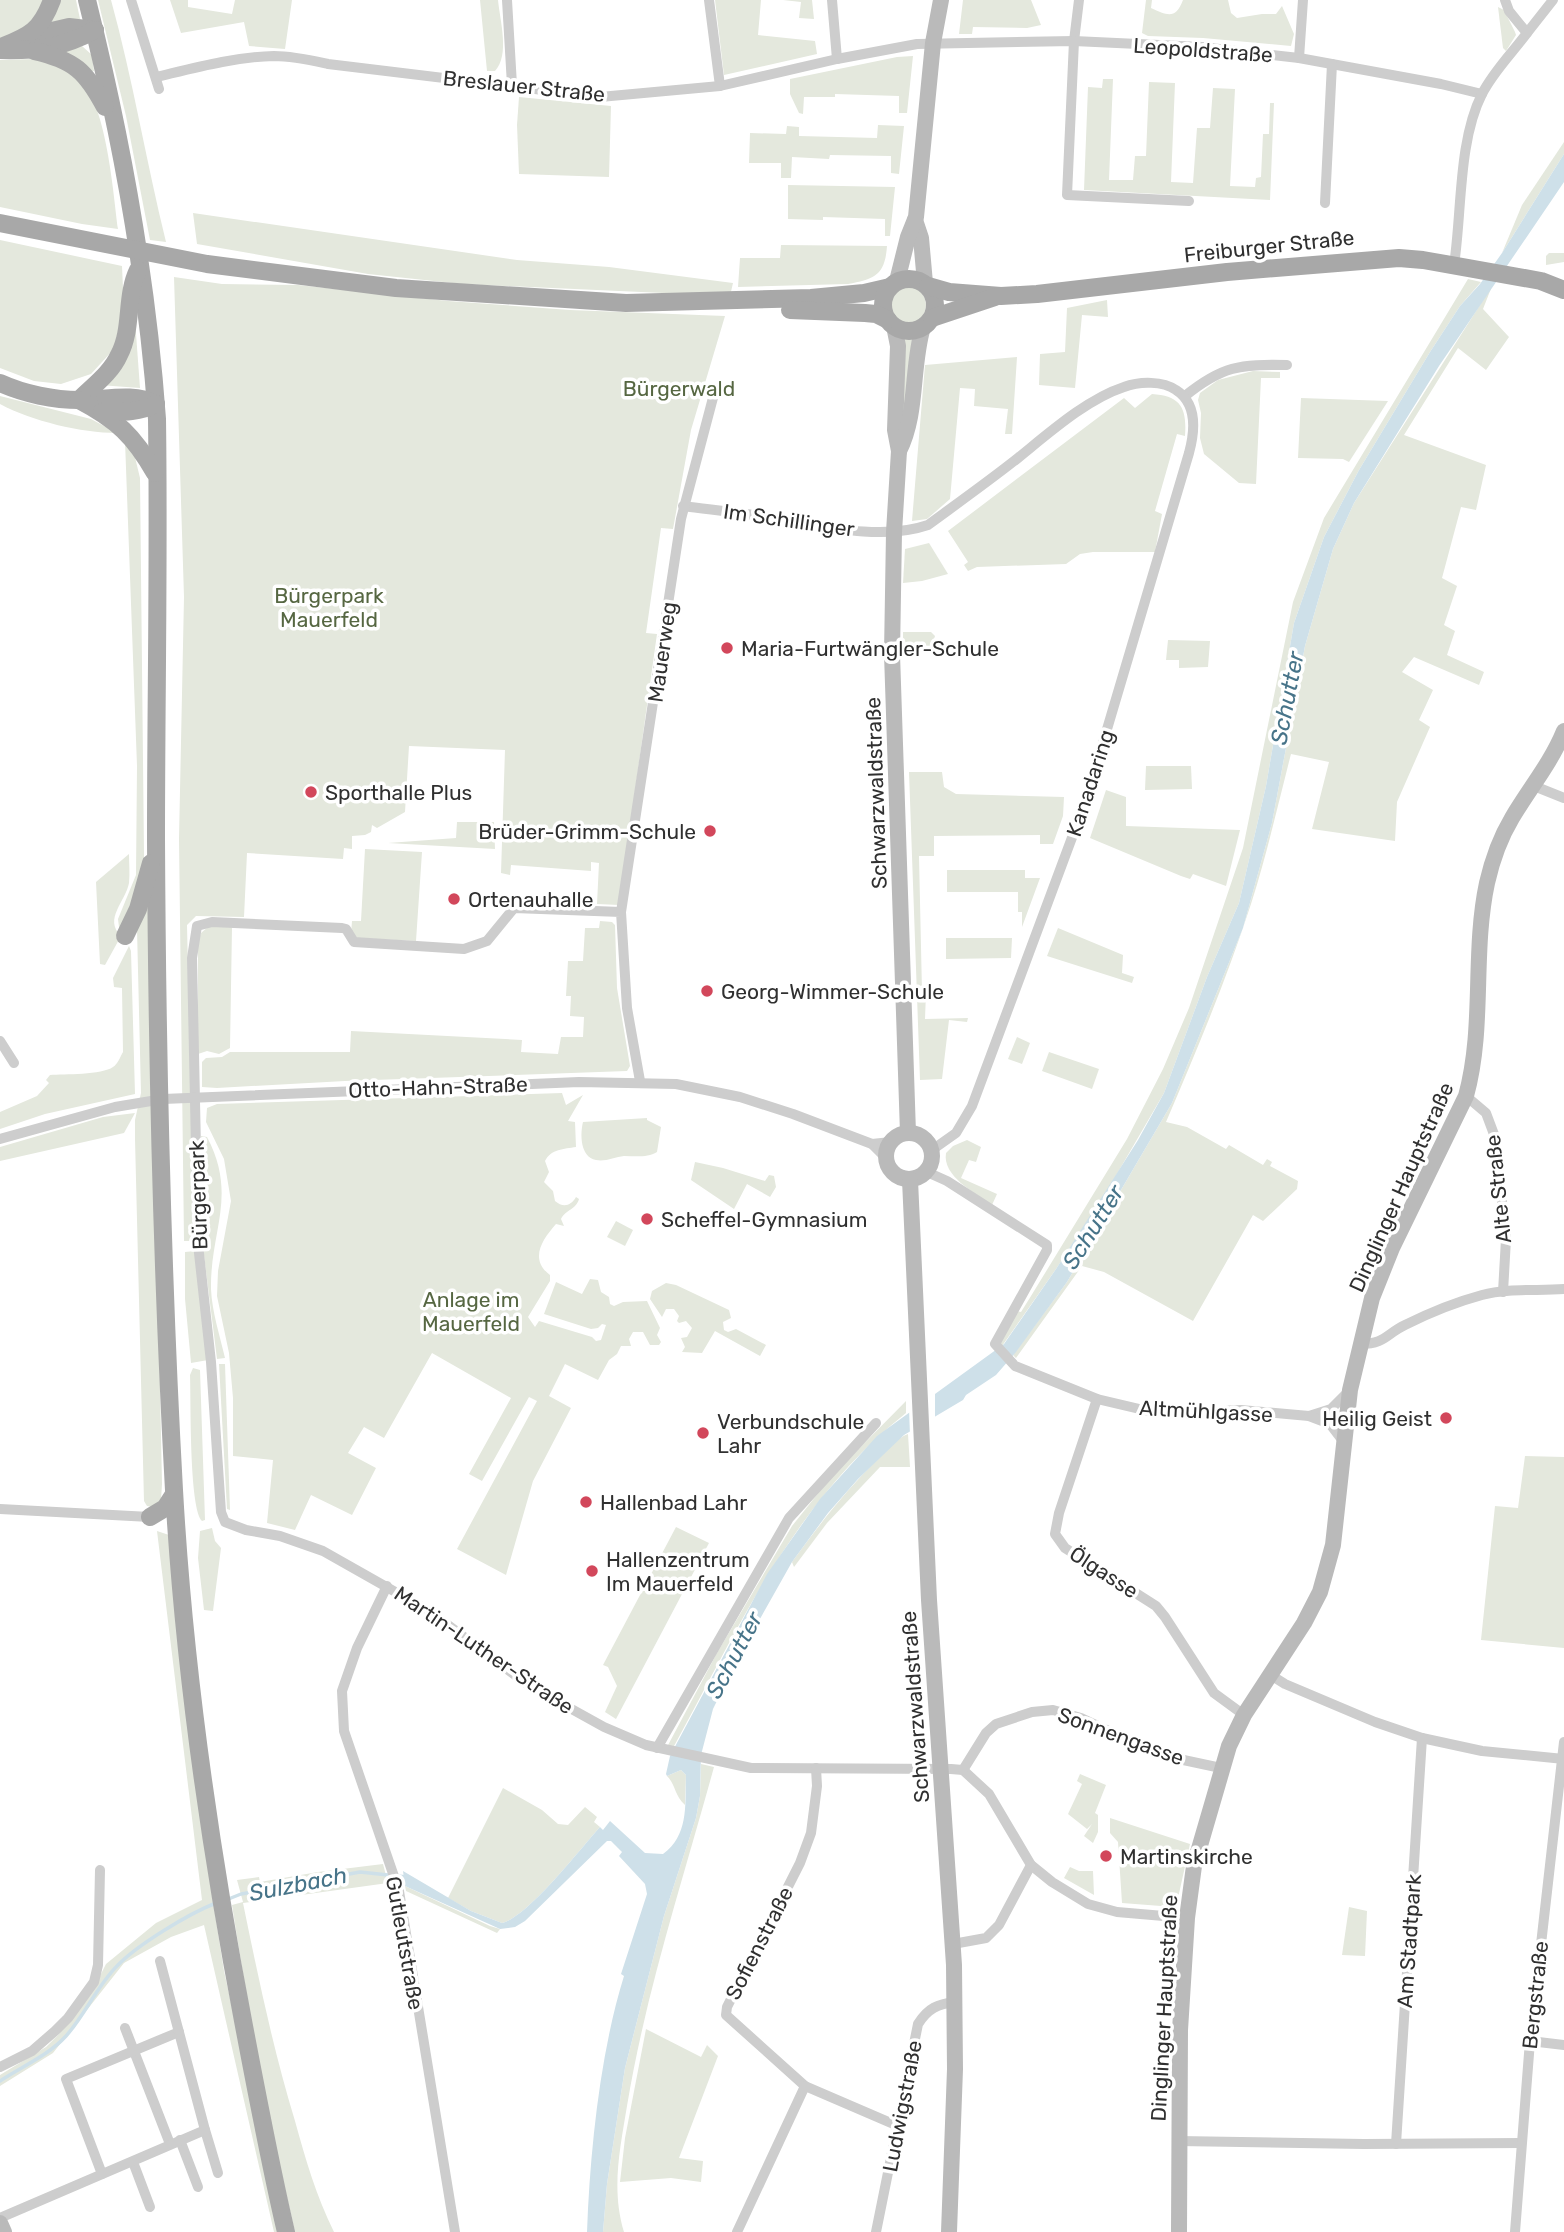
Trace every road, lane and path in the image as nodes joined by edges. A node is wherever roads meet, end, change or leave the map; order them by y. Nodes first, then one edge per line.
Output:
1 (52, 0) edge
2 (87, 0) edge
3 (131, 0) edge
4 (507, 0) edge
5 (709, 0) edge
6 (832, 0) edge
7 (941, 0) edge
8 (1079, 0) edge
9 (1303, 0) edge
10 (1505, 0) edge
11 (1553, 0) edge
12 (94, 30) junction
13 (1527, 33) junction
14 (1074, 41) junction
15 (32, 43) junction
16 (933, 43) junction
17 (0, 49) edge
18 (1300, 58) junction
19 (837, 59) junction
20 (1332, 64) junction
21 (156, 77) junction
22 (512, 85) junction
23 (720, 86) junction
24 (159, 89) dead end
25 (1482, 94) junction
26 (114, 126) junction
27 (1189, 201) dead end
28 (1325, 203) dead end
29 (915, 220) junction
30 (0, 223) edge
31 (1454, 265) junction
32 (139, 267) junction
33 (1564, 274) edge
34 (1541, 281) junction
35 (893, 284) junction
36 (927, 285) junction
37 (1564, 290) edge
38 (1000, 296) junction
39 (626, 303) junction
40 (891, 323) junction
41 (928, 323) junction
42 (1287, 365) dead end
43 (0, 383) edge
44 (715, 394) dead end
45 (1185, 396) junction
46 (79, 400) junction
47 (156, 404) junction
48 (102, 412) junction
49 (899, 451) junction
50 (157, 477) junction
51 (684, 506) junction
52 (894, 532) junction
53 (1564, 731) edge
54 (1534, 786) junction
55 (1564, 798) edge
56 (156, 843) junction
57 (621, 912) junction
58 (125, 936) dead end
59 (0, 1041) edge
60 (14, 1063) dead end
61 (640, 1082) junction
62 (1466, 1096) junction
63 (908, 1133) junction
64 (0, 1139) edge
65 (891, 1142) junction
66 (872, 1144) junction
67 (932, 1150) junction
68 (886, 1158) junction
69 (927, 1172) junction
70 (910, 1180) junction
71 (1564, 1289) edge
72 (1503, 1292) junction
73 (1361, 1343) junction
74 (1350, 1390) junction
75 (1097, 1399) junction
76 (1309, 1416) junction
77 (876, 1423) dead end
78 (1343, 1441) junction
79 (174, 1494) junction
80 (0, 1509) edge
81 (150, 1517) junction
82 (225, 1522) joint
83 (178, 1533) junction
84 (387, 1586) junction
85 (1269, 1674) junction
86 (1244, 1715) junction
87 (1422, 1738) junction
88 (1564, 1742) edge
89 (662, 1750) junction
90 (1562, 1759) edge
91 (817, 1768) junction
92 (1221, 1768) junction
93 (940, 1769) junction
94 (963, 1770) junction
95 (1031, 1865) junction
96 (100, 1870) dead end
97 (1187, 1918) junction
98 (953, 1944) junction
99 (160, 1961) dead end
100 (955, 2002) junction
101 (125, 2028) dead end
102 (179, 2032) junction
103 (1530, 2041) junction
104 (1564, 2045) edge
105 (134, 2050) junction
106 (0, 2067) edge
107 (805, 2086) junction
108 (898, 2126) junction
109 (205, 2130) junction
110 (1178, 2141) junction
111 (175, 2142) junction
112 (1521, 2143) junction
113 (1396, 2144) junction
114 (133, 2162) junction
115 (218, 2173) dead end
116 (102, 2174) junction
117 (198, 2187) dead end
118 (150, 2207) dead end
119 (0, 2221) edge
120 (4, 2232) edge
121 (286, 2232) edge
122 (455, 2232) edge
123 (737, 2232) edge
124 (876, 2232) edge
125 (949, 2232) edge
126 (1179, 2232) edge
127 (1514, 2232) edge

1 - 15 main road
2 - 12 main road
3 - 21 street
4 - 22 street
5 - 23 street
6 - 19 street
7 - 16 street
8 - 14 street
9 - 18 street
10 - 13 street
11 - 13 street
12 - 15 main road
12 - 26 main road
13 - 25 street
14 - 16 street, Leopoldstraße
14 - 18 street, Leopoldstraße
14 - 27 street
15 - 17 main road
15 - 26 main road
16 - 19 street, Breslauer Straße
16 - 29 street
18 - 20 street, Leopoldstraße
19 - 23 street, Breslauer Straße
20 - 25 street, Leopoldstraße
20 - 28 street
21 - 22 street, Breslauer Straße
21 - 24 street
22 - 23 street, Breslauer Straße
25 - 31 street
26 - 32 main road
29 - 35 street
29 - 36 street
30 - 39 main road
31 - 34 main road, Freiburger Straße
31 - 38 main road, Freiburger Straße
32 - 46 main road
32 - 47 main road
33 - 34 main road, Freiburger Straße
34 - 37 main road, Freiburger Straße
35 - 36 main road
35 - 39 main road
35 - 40 main road
36 - 38 main road, Freiburger Straße
36 - 41 main road
38 - 41 main road, Freiburger Straße
39 - 40 main road
40 - 41 main road
40 - 49 street, Schwarzwaldstraße
41 - 49 street, Schwarzwaldstraße
42 - 45 street
43 - 46 main road
44 - 51 street, Mauerweg
45 - 52 street
45 - 67 street, Kanadaring
46 - 47 main road
46 - 48 main road
47 - 48 main road
47 - 50 main road
48 - 50 main road
49 - 52 street, Schwarzwaldstraße
50 - 56 main road
51 - 52 street, Im Schillinger
51 - 57 street, Mauerweg
52 - 63 street, Schwarzwaldstraße
53 - 54 street, Dinglinger Hauptstraße
54 - 55 street
54 - 62 street, Dinglinger Hauptstraße
56 - 58 main road
56 - 79 main road
57 - 61 street, Mauerweg
57 - 82 street, Bürgerpark
59 - 60 street
61 - 64 street, Otto-Hahn-Straße
61 - 66 street, Otto-Hahn-Straße
62 - 72 street, Alte Straße
62 - 73 street, Dinglinger Hauptstraße
63 - 65 street
63 - 67 street
65 - 66 street, Otto-Hahn-Straße
65 - 68 street
66 - 68 street, Otto-Hahn-Straße
67 - 69 street
68 - 70 street
69 - 70 street
69 - 75 street, Altmühlgasse
70 - 93 street, Schwarzwaldstraße
71 - 72 street
72 - 73 street
73 - 74 street, Dinglinger Hauptstraße
74 - 76 street
74 - 78 street, Dinglinger Hauptstraße
75 - 76 street, Altmühlgasse
75 - 86 street, Ölgasse
76 - 78 street, Altmühlgasse
77 - 89 street
78 - 85 street, Dinglinger Hauptstraße
79 - 81 main road
79 - 83 main road
80 - 81 street
81 - 83 main road
82 - 84 street, Martin-Luther-Straße
83 - 121 main road
84 - 89 street, Martin-Luther-Straße
84 - 122 street, Gutleutstraße
85 - 86 street, Dinglinger Hauptstraße
85 - 87 street
86 - 92 street, Dinglinger Hauptstraße
87 - 90 street
87 - 113 street, Am Stadtpark
88 - 90 street, Bergstraße
89 - 91 street, Martin-Luther-Straße
90 - 103 street, Bergstraße
91 - 93 street, Martin-Luther-Straße
91 - 107 street, Sofienstraße
92 - 94 street, Sonnengasse
92 - 97 street, Dinglinger Hauptstraße
93 - 94 street, Martin-Luther-Straße
93 - 98 street, Schwarzwaldstraße
94 - 95 street
95 - 97 street
95 - 98 street
96 - 106 street
97 - 110 street, Dinglinger Hauptstraße
98 - 100 street, Schwarzwaldstraße
99 - 102 street
100 - 108 street, Ludwigstraße
100 - 125 street, Schwarzwaldstraße
101 - 105 street
102 - 105 street
102 - 109 street
103 - 104 street
103 - 112 street, Bergstraße
105 - 111 street
105 - 116 street
107 - 108 street, Sofienstraße
107 - 123 street
108 - 124 street, Ludwigstraße
109 - 111 street
109 - 115 street
110 - 113 street
110 - 126 street, Dinglinger Hauptstraße
111 - 114 street
111 - 117 street
112 - 113 street
112 - 127 street, Bergstraße
114 - 116 street
114 - 118 street
116 - 119 street
119 - 120 street

